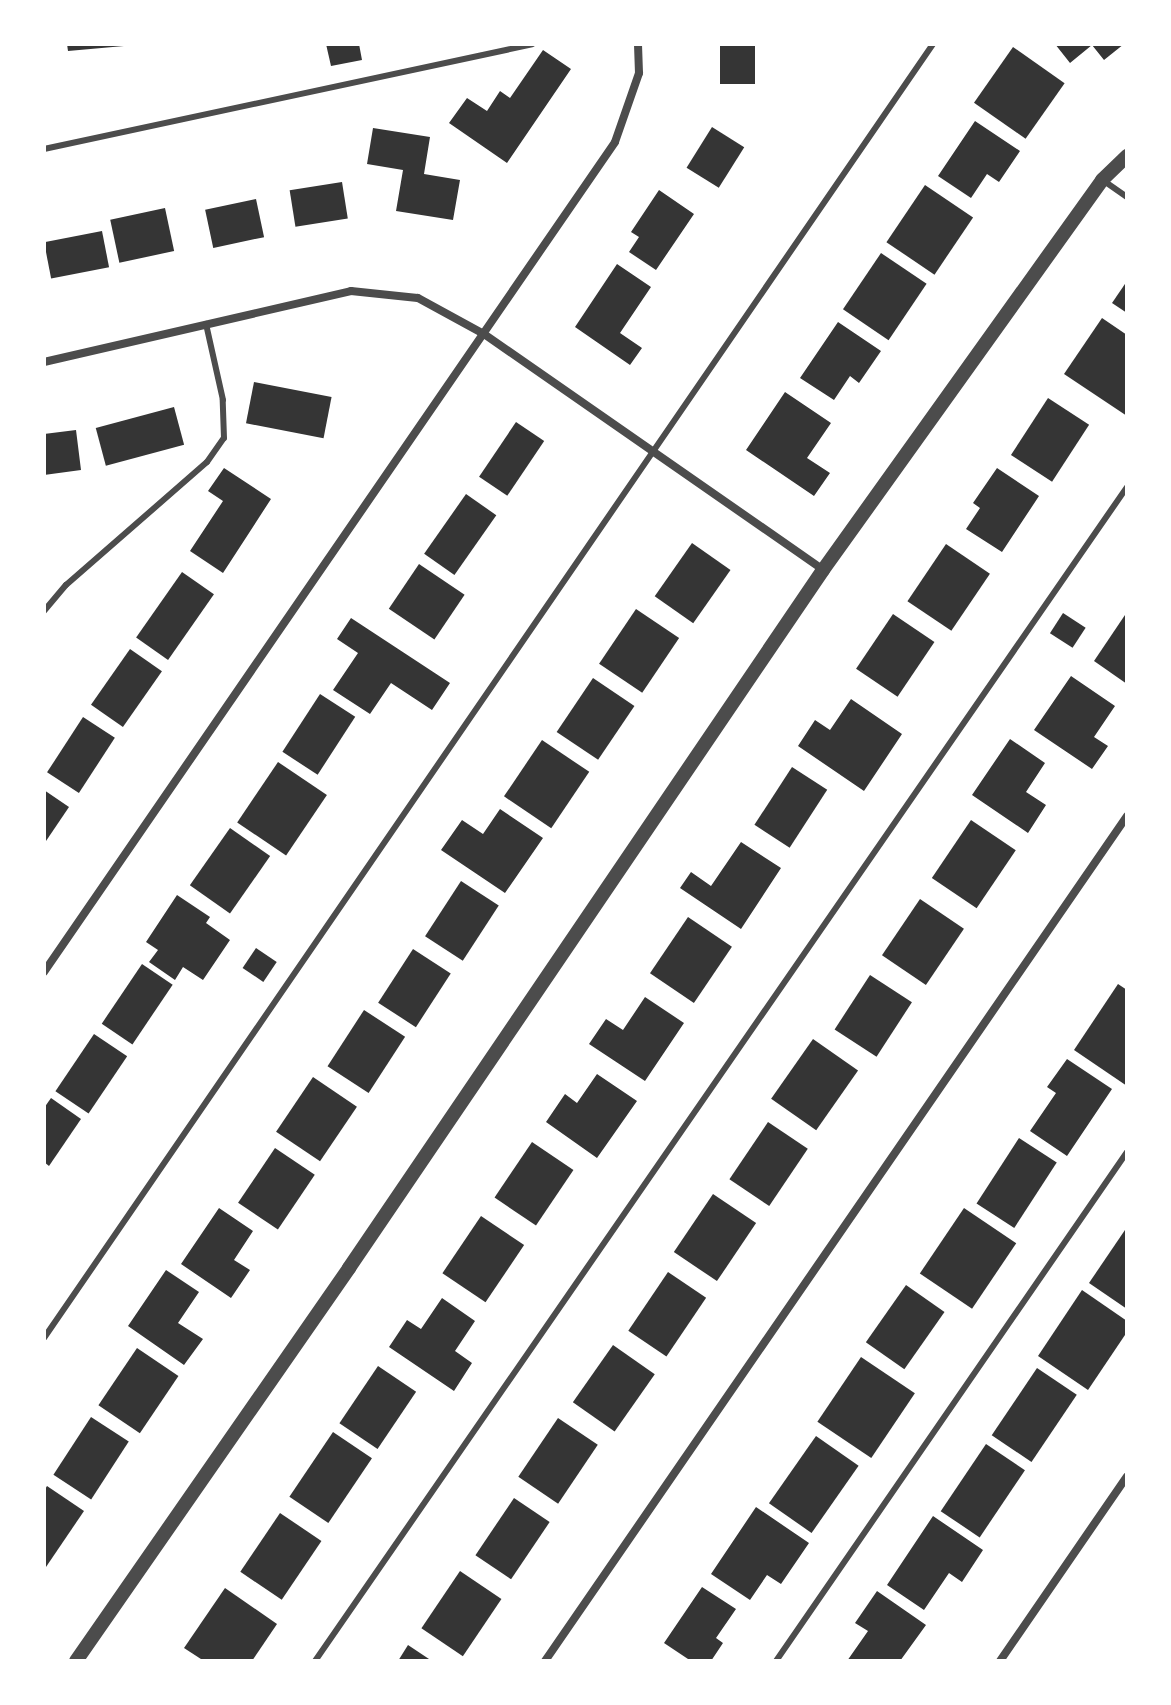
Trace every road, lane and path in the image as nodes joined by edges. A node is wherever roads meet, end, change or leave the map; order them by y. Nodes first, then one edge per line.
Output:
1 (532, 44) edge
2 (638, 44) edge
3 (933, 44) edge
4 (44, 149) edge
5 (1127, 156) edge
6 (1102, 180) junction
7 (1127, 197) edge
8 (206, 324) junction
9 (484, 334) junction
10 (44, 362) edge
11 (653, 451) junction
12 (1127, 487) edge
13 (823, 570) junction
14 (44, 611) edge
15 (1127, 816) edge
16 (44, 972) edge
17 (1127, 1152) edge
18 (44, 1338) edge
19 (1127, 1476) edge
20 (76, 1661) edge
21 (315, 1661) edge
22 (545, 1661) edge
23 (776, 1661) edge
24 (1000, 1661) edge

1 - 4 lane
2 - 9 street
3 - 11 lane
5 - 6 street
6 - 7 lane
6 - 13 street
8 - 9 street
8 - 10 street
8 - 14 lane
9 - 11 street
9 - 16 street
11 - 13 street
11 - 18 lane
12 - 21 lane
13 - 20 street
15 - 22 street
17 - 23 lane
19 - 24 street

